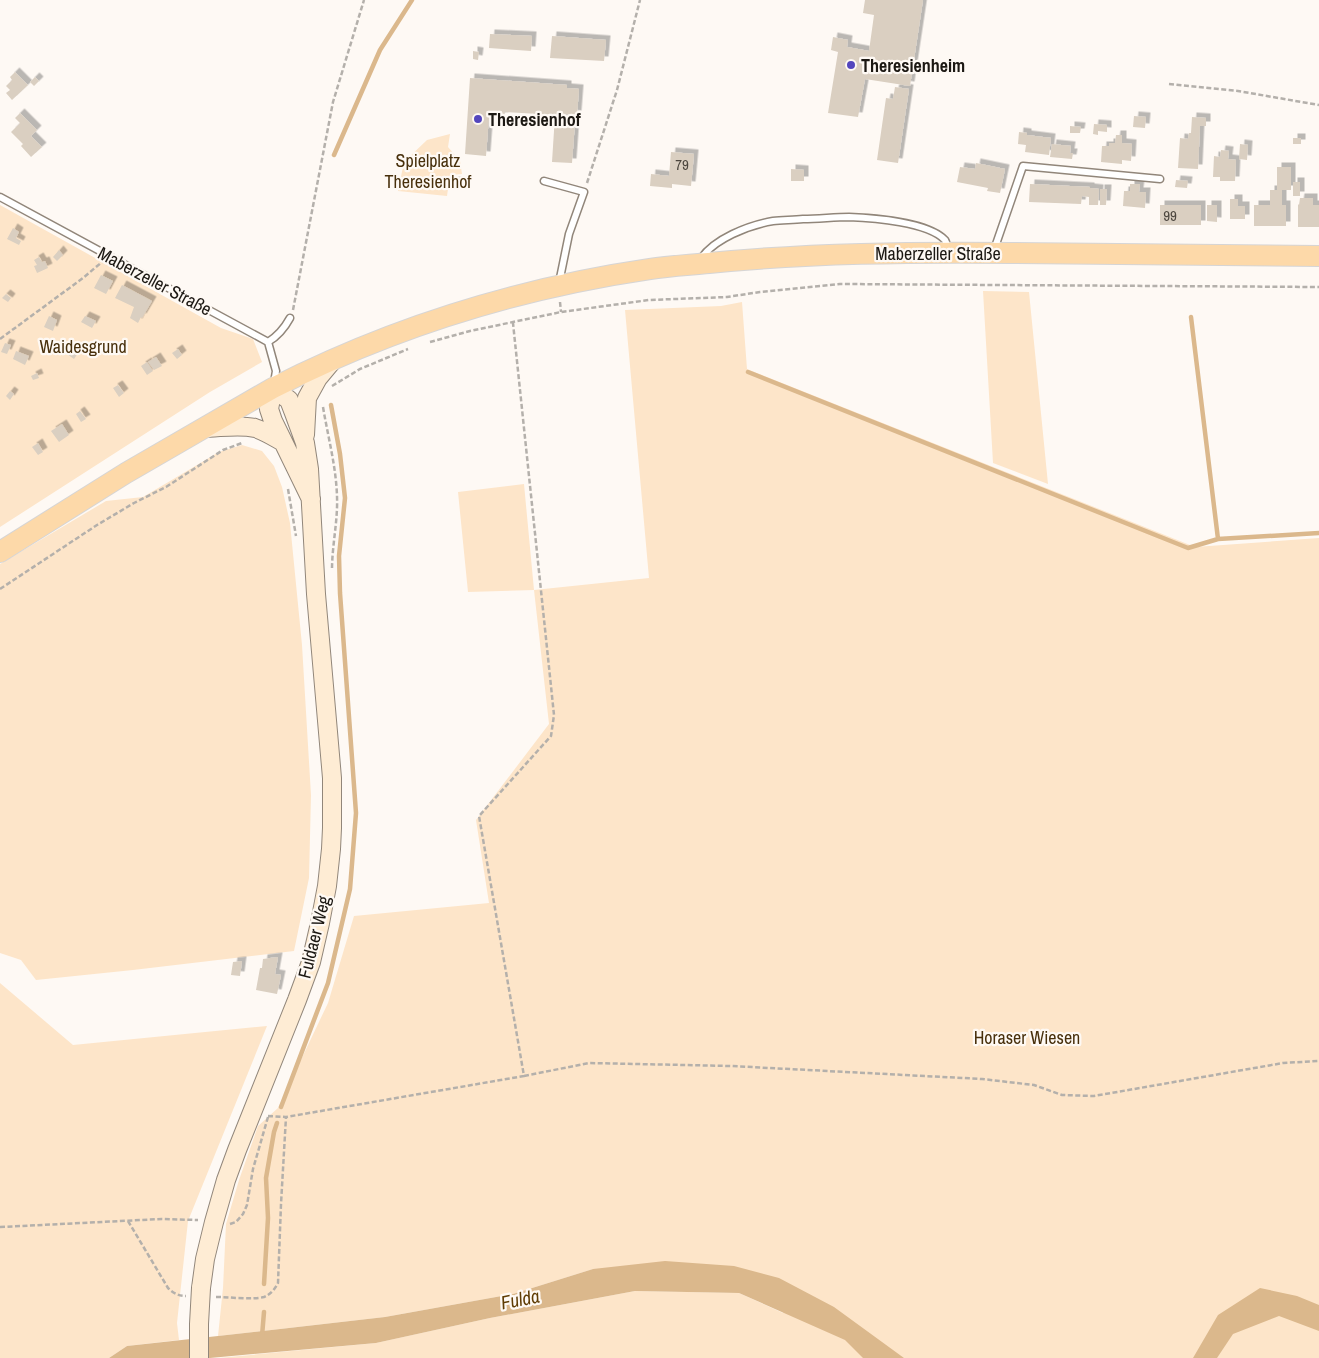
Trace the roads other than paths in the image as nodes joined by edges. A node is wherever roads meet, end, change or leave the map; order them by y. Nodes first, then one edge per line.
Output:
1 (1160, 179) dead end
2 (544, 181) dead end
3 (0, 197) edge
4 (948, 252) junction
5 (993, 253) junction
6 (1319, 256) edge
7 (697, 264) junction
8 (559, 287) junction
9 (290, 318) road end
10 (268, 342) junction
11 (333, 360) junction
12 (273, 388) junction
13 (203, 428) junction
14 (283, 442) junction
15 (305, 443) junction
16 (311, 500) junction
17 (0, 552) edge
18 (199, 1358) edge

1 - 5 lane
2 - 8 lane
3 - 10 lane, Maberzeller Straße
4 - 5 main road, Maberzeller Straße
4 - 7 main road, Maberzeller Straße
4 - 7 lane
5 - 6 main road, Maberzeller Straße
7 - 8 main road, Maberzeller Straße
8 - 11 main road, Maberzeller Straße
9 - 10 lane
10 - 12 lane
11 - 12 main road, Maberzeller Straße
11 - 15 main road
12 - 13 main road, Maberzeller Straße
12 - 14 main road, Fuldaer Weg
12 - 15 main road, Fuldaer Weg
13 - 14 main road
13 - 17 main road, Maberzeller Straße
14 - 16 main road, Fuldaer Weg
15 - 16 main road, Fuldaer Weg
16 - 18 main road, Fuldaer Weg, bridge

